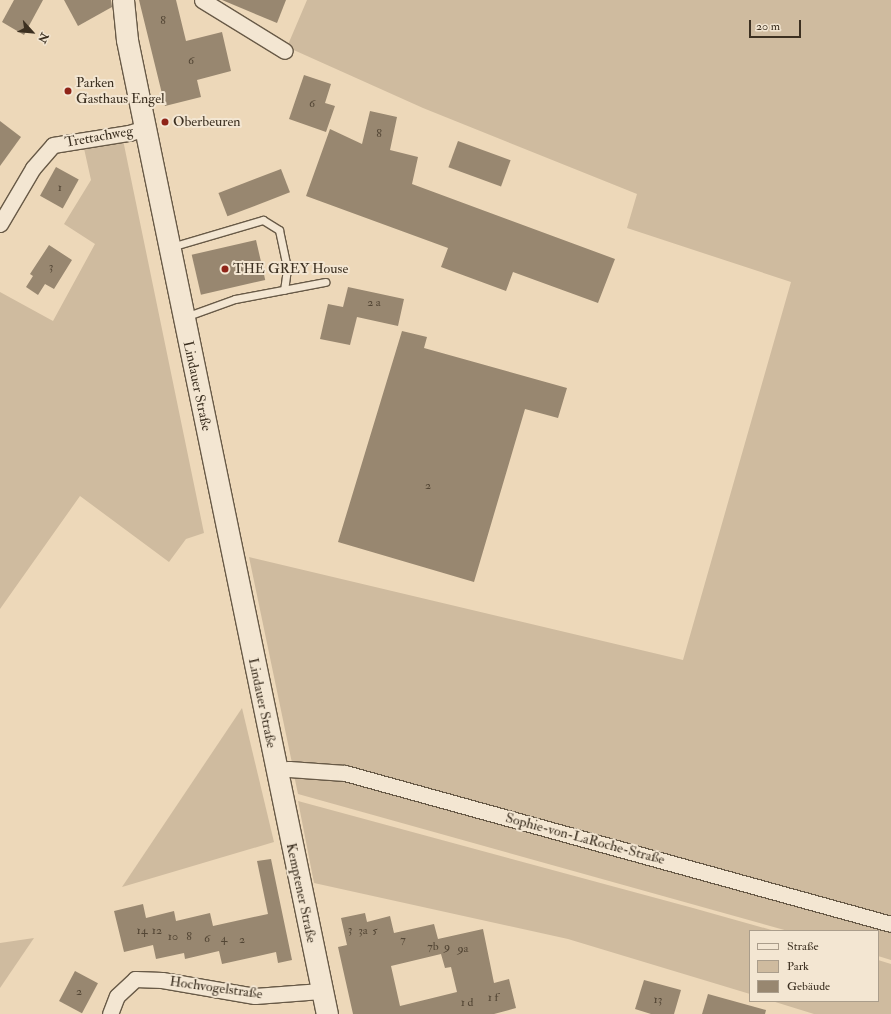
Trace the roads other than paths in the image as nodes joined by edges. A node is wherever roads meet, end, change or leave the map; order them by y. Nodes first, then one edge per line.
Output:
1 (123, 0) edge
2 (202, 0) edge
3 (285, 51) dead end
4 (145, 128) junction
5 (0, 224) edge
6 (169, 247) junction
7 (325, 282) dead end
8 (284, 290) junction
9 (183, 318) junction
10 (276, 771) junction
11 (891, 924) edge
12 (321, 991) junction
13 (110, 1014) edge
14 (326, 1014) edge

1 - 4 main road, Lindauer Straße
2 - 3 street
4 - 5 street, Trettachweg
4 - 6 main road, Lindauer Straße
6 - 8 lane
6 - 9 main road, Lindauer Straße
7 - 8 lane
8 - 9 lane
9 - 10 main road, Lindauer Straße
10 - 11 street, Sophie-von-LaRoche-Straße
10 - 12 main road, Kemptener Straße
12 - 13 street, Hochvogelstraße
12 - 14 main road, Kemptener Straße

